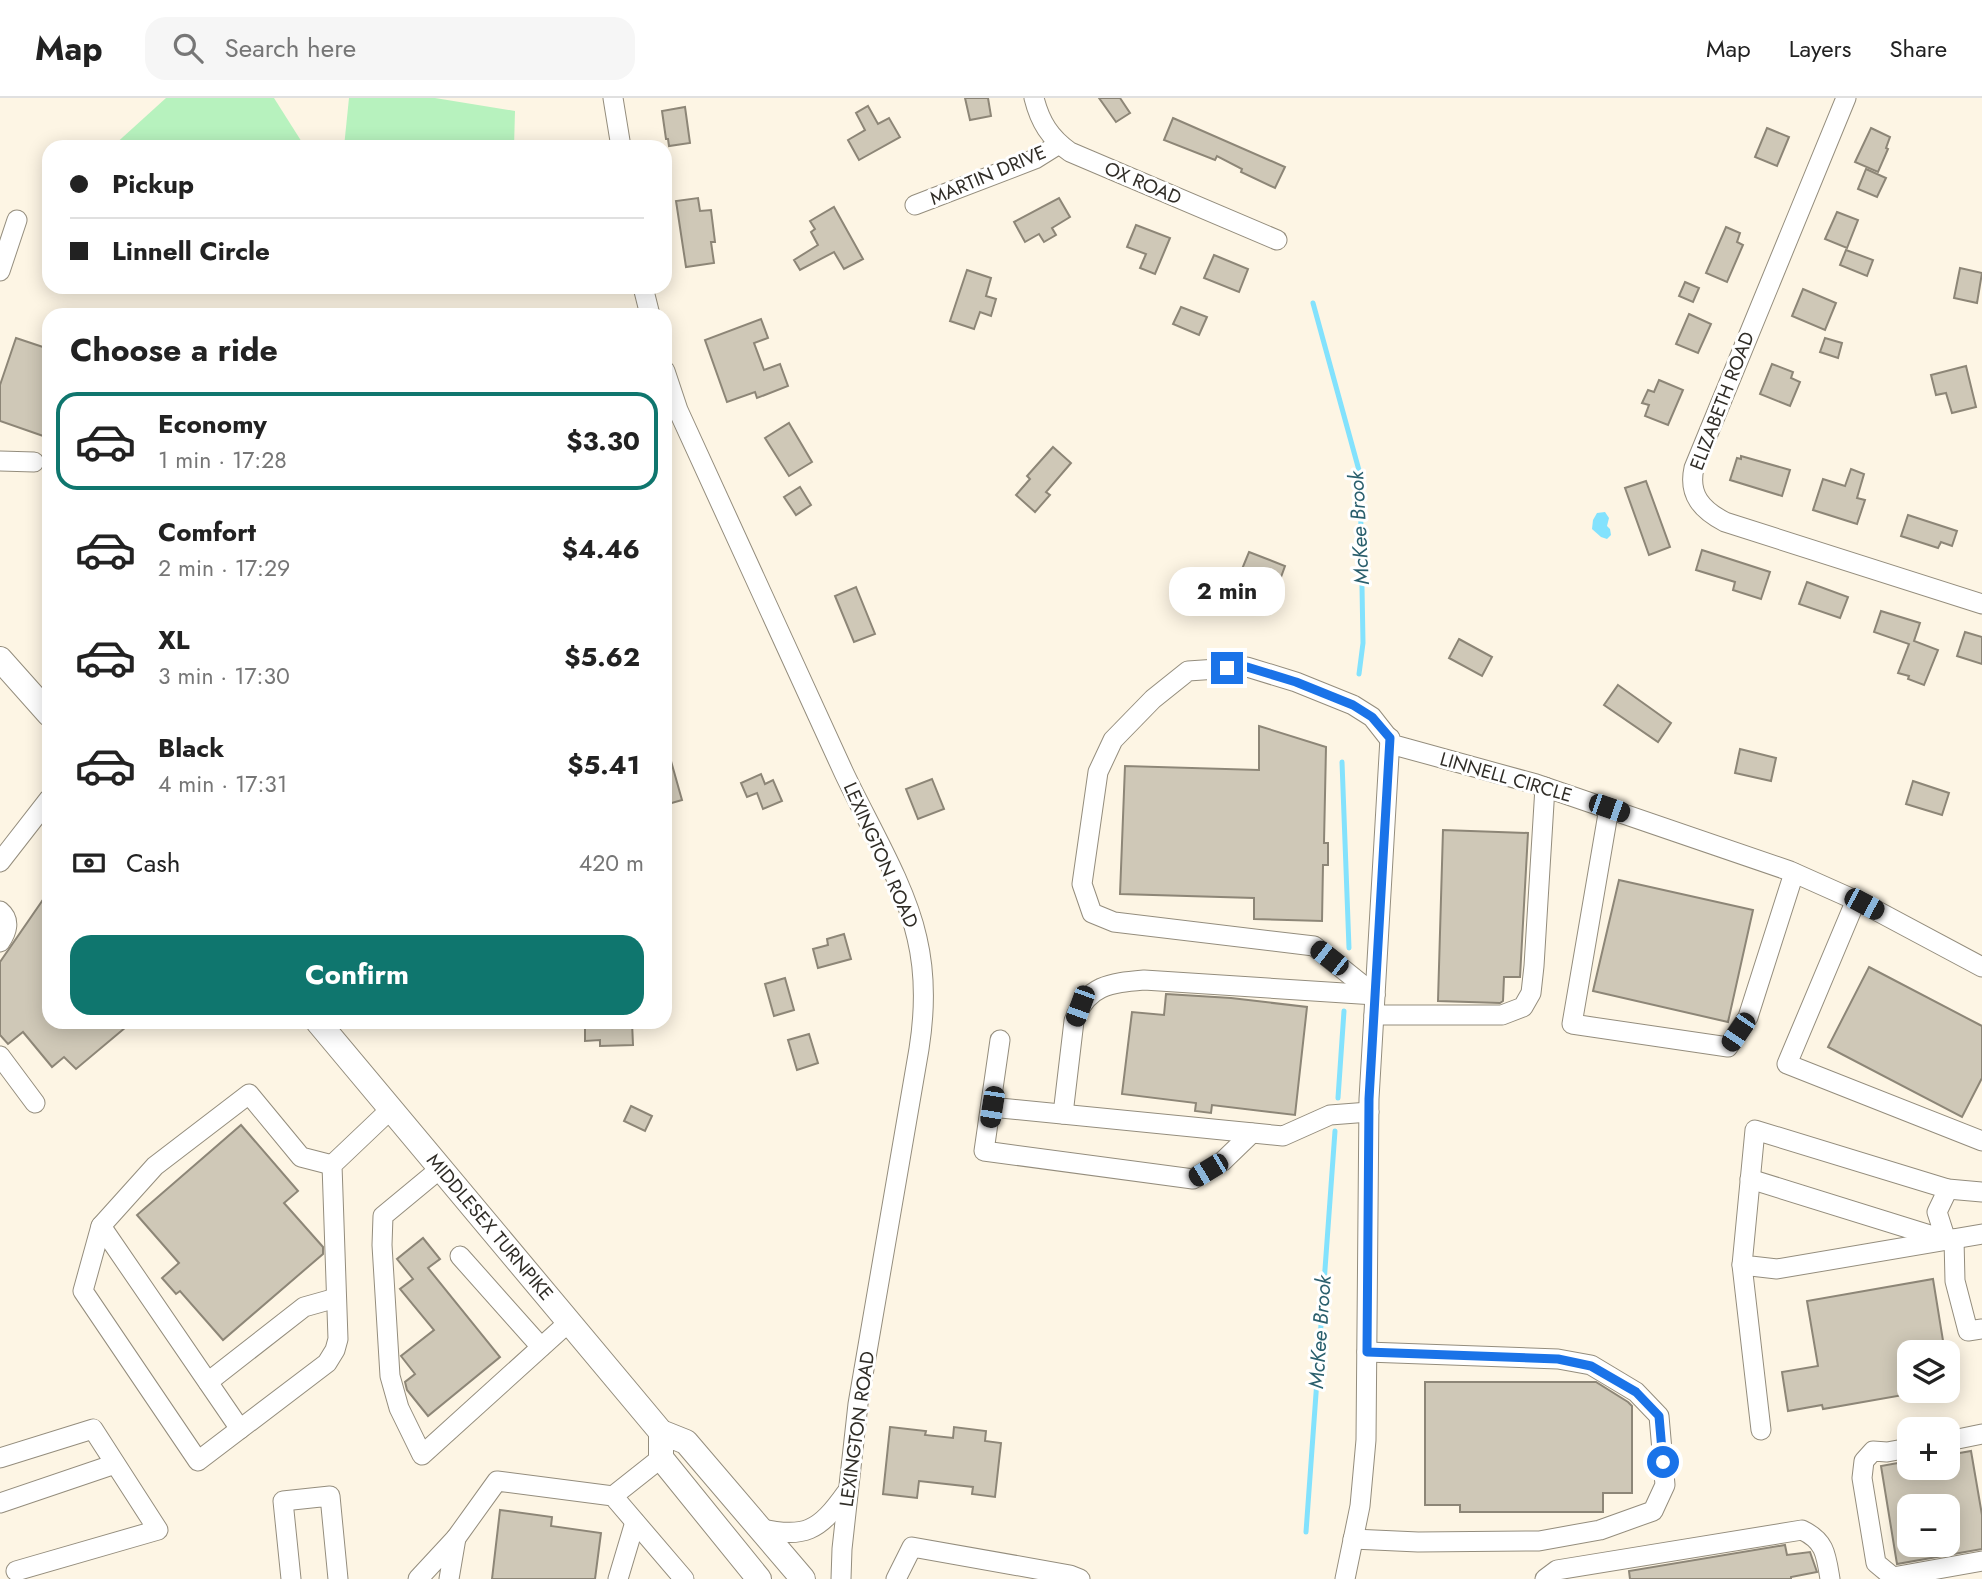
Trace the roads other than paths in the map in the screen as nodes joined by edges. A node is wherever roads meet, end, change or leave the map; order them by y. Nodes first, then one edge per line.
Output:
1 (613, 98) edge
2 (1034, 98) edge
3 (1846, 98) edge
4 (620, 140) edge
5 (1059, 144) junction
6 (915, 205) dead end
7 (17, 220) dead end
8 (1277, 240) dead end
9 (0, 271) edge
10 (672, 416) edge
11 (0, 461) edge
12 (34, 462) dead end
13 (1982, 604) edge
14 (0, 659) edge
15 (42, 707) edge
16 (1390, 738) junction
17 (1545, 787) junction
18 (42, 807) edge
19 (1609, 808) junction
20 (2, 856) edge
21 (1794, 873) junction
22 (1856, 900) junction
23 (0, 911) edge
24 (0, 942) edge
25 (1982, 967) edge
26 (1375, 1005) junction
27 (324, 1029) edge
28 (1000, 1040) dead end
29 (0, 1056) edge
30 (35, 1103) dead end
31 (992, 1107) junction
32 (392, 1108) junction
33 (1369, 1112) junction
34 (1063, 1114) junction
35 (1252, 1133) junction
36 (1982, 1141) edge
37 (332, 1165) junction
38 (441, 1168) junction
39 (1750, 1179) junction
40 (1948, 1189) junction
41 (1982, 1192) edge
42 (101, 1226) junction
43 (1982, 1234) edge
44 (1950, 1240) junction
45 (460, 1256) dead end
46 (1742, 1265) junction
47 (336, 1298) junction
48 (569, 1322) junction
49 (1982, 1329) edge
50 (541, 1347) junction
51 (1367, 1352) junction
52 (208, 1382) junction
53 (240, 1429) junction
54 (1761, 1430) dead end
55 (661, 1432) junction
56 (1982, 1434) edge
57 (1960, 1439) edge
58 (1897, 1450) edge
59 (0, 1458) edge
60 (661, 1458) junction
61 (115, 1464) junction
62 (848, 1489) junction
63 (613, 1496) junction
64 (0, 1503) edge
65 (635, 1522) junction
66 (758, 1528) junction
67 (456, 1538) junction
68 (1353, 1539) junction
69 (1982, 1561) edge
70 (16, 1571) dead end
71 (1026, 1573) edge
72 (291, 1579) edge
73 (338, 1579) edge
74 (418, 1579) edge
75 (449, 1579) edge
76 (618, 1579) edge
77 (684, 1579) edge
78 (759, 1579) edge
79 (803, 1579) edge
80 (841, 1579) edge
81 (896, 1579) edge
82 (1080, 1579) edge
83 (1345, 1579) edge
84 (1545, 1579) edge
85 (1830, 1579) edge

1 - 4 street
2 - 5 street, OX ROAD
3 - 13 street, ELIZABETH ROAD
5 - 6 street, MARTIN DRIVE
5 - 8 street, OX ROAD
7 - 9 street
10 - 62 street, LEXINGTON ROAD
11 - 12 street
14 - 15 main road
16 - 17 street, LINNELL CIRCLE
16 - 26 street
16 - 26 street, LINNELL CIRCLE
17 - 19 street, LINNELL CIRCLE
17 - 26 street
18 - 20 street
19 - 21 street, LINNELL CIRCLE
19 - 21 street
21 - 22 street, LINNELL CIRCLE
22 - 25 street, LINNELL CIRCLE
22 - 36 street
23 - 24 street
26 - 33 street
26 - 34 street
27 - 32 main road, MIDDLESEX TURNPIKE
28 - 31 street
29 - 30 street
31 - 34 street
31 - 35 street
32 - 37 street
32 - 38 main road, MIDDLESEX TURNPIKE
33 - 35 street
33 - 51 street
34 - 35 street
37 - 42 street
37 - 47 street
38 - 48 main road, MIDDLESEX TURNPIKE
38 - 50 street
39 - 40 street
39 - 44 street
39 - 46 street
40 - 41 street
40 - 44 street
42 - 52 street
42 - 53 street
43 - 44 street
44 - 46 street
44 - 49 street
45 - 50 street
46 - 54 street
47 - 52 street
47 - 53 street
48 - 50 street
48 - 55 main road, MIDDLESEX TURNPIKE
51 - 68 street
51 - 68 street
52 - 53 street
55 - 60 main road
55 - 66 main road, MIDDLESEX TURNPIKE
56 - 57 street
58 - 69 street
59 - 61 street
60 - 63 street
60 - 78 main road
61 - 64 street
61 - 70 street
62 - 66 street
62 - 80 street, LEXINGTON ROAD
63 - 65 street
63 - 67 street
65 - 76 street
65 - 77 street
66 - 79 main road, MIDDLESEX TURNPIKE
67 - 74 street
67 - 75 street
68 - 83 street
71 - 81 street
71 - 82 street
72 - 73 street
84 - 85 street

